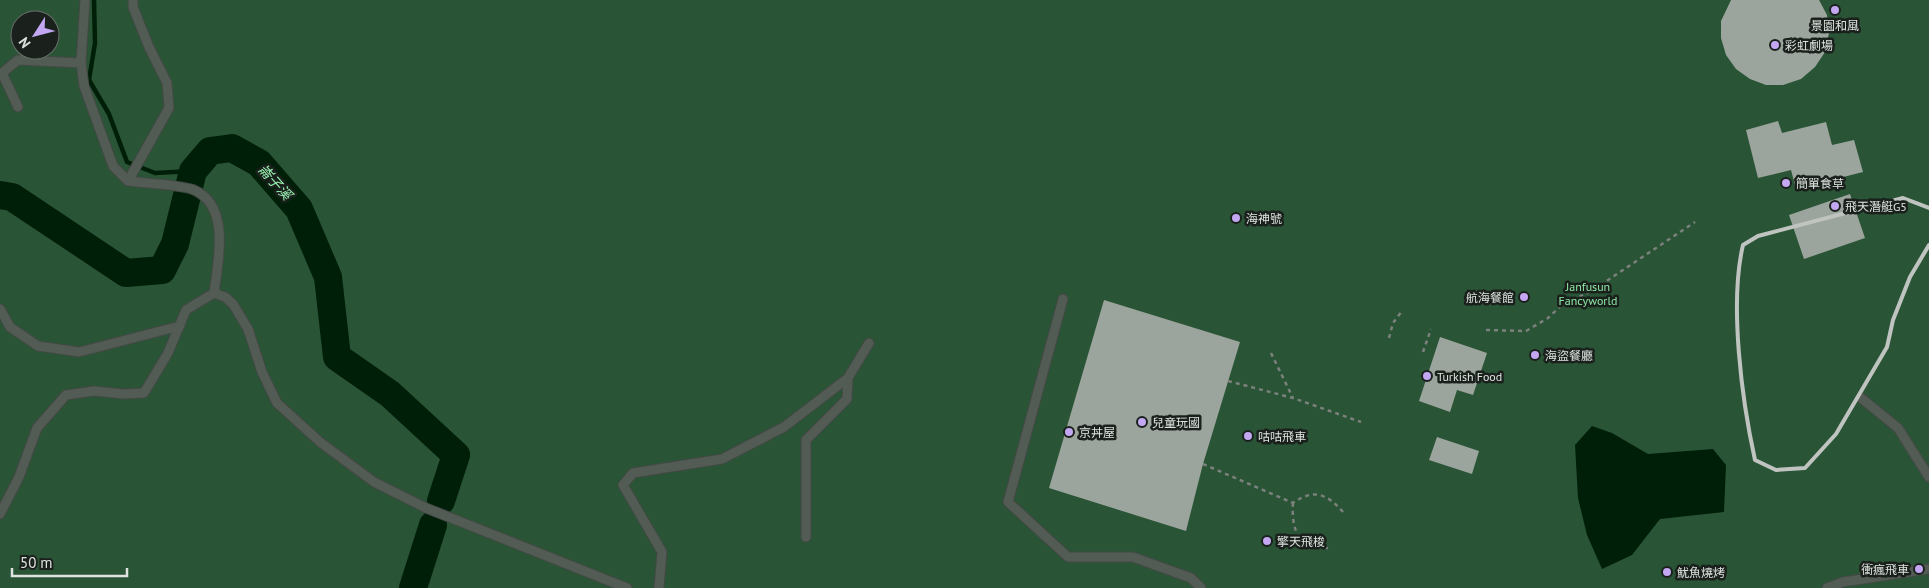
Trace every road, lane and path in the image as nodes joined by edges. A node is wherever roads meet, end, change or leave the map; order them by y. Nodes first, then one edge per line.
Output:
1 (85, 0) edge
2 (133, 0) edge
3 (81, 63) junction
4 (18, 107) dead end
5 (128, 182) junction
6 (1695, 222) dead end
7 (214, 292) junction
8 (1063, 299) dead end
9 (0, 309) edge
10 (1402, 311) dead end
11 (180, 326) junction
12 (1431, 329) dead end
13 (1486, 330) dead end
14 (1389, 338) dead end
15 (869, 343) dead end
16 (1423, 352) dead end
17 (1271, 353) dead end
18 (848, 378) junction
19 (1228, 381) dead end
20 (1293, 398) junction
21 (1861, 398) dead end
22 (1361, 422) dead end
23 (1203, 464) dead end
24 (1929, 477) edge
25 (1293, 503) junction
26 (1343, 512) dead end
27 (0, 514) edge
28 (806, 538) dead end
29 (1328, 548) dead end
30 (1929, 569) edge
31 (627, 588) edge
32 (660, 588) edge
33 (1201, 588) edge
34 (1827, 588) edge

1 - 3 lane
2 - 5 lane
3 - 4 lane
3 - 5 lane
5 - 7 lane
6 - 13 path
7 - 11 lane
7 - 31 lane
8 - 33 lane
9 - 11 lane
10 - 14 path
11 - 27 lane
12 - 16 path
15 - 18 lane
17 - 20 path
18 - 28 lane
18 - 32 lane
19 - 20 path
20 - 22 path
21 - 24 lane
23 - 25 path
25 - 26 path
25 - 29 path
30 - 34 lane

